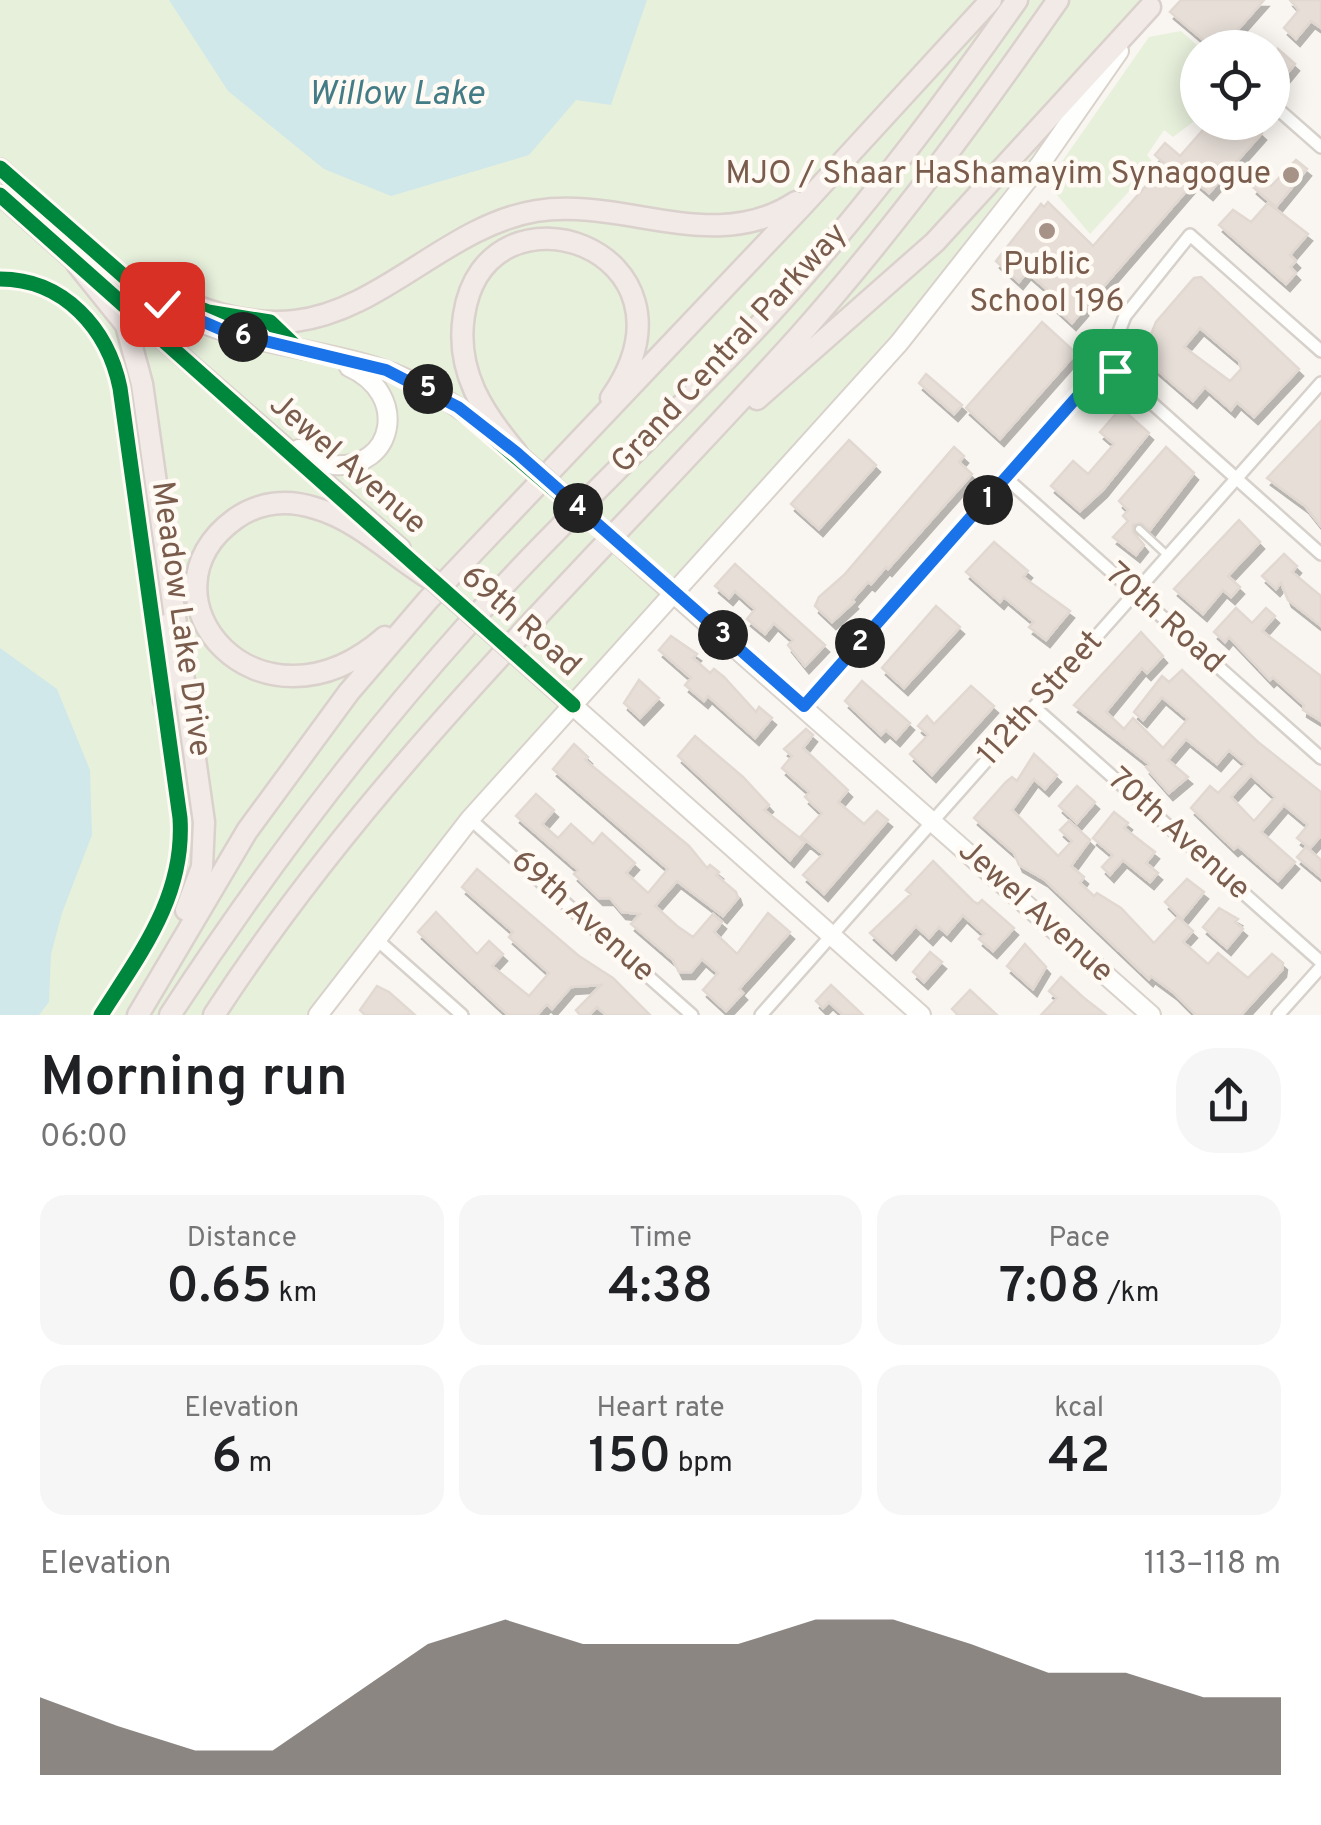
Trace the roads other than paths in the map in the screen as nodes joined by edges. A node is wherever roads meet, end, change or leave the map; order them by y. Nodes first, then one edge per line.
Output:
1 (991, 0) edge
2 (1017, 0) edge
3 (1058, 0) edge
4 (1152, 3) edge
5 (1290, 120) edge
6 (1321, 147) edge
7 (0, 168) edge
8 (822, 184) junction
9 (0, 194) edge
10 (78, 264) junction
11 (0, 279) edge
12 (127, 279) junction
13 (312, 351) junction
14 (1321, 351) edge
15 (1107, 363) junction
16 (1321, 383) edge
17 (272, 435) junction
18 (579, 440) junction
19 (517, 453) junction
20 (1006, 479) junction
21 (1237, 479) junction
22 (654, 490) junction
23 (1139, 530) dead end
24 (1321, 554) edge
25 (1168, 556) junction
26 (170, 577) junction
27 (430, 590) junction
28 (674, 592) junction
29 (1135, 593) junction
30 (164, 700) junction
31 (572, 705) junction
32 (804, 706) junction
33 (1034, 707) junction
34 (1321, 758) edge
35 (470, 819) junction
36 (933, 822) junction
37 (832, 935) junction
38 (375, 938) junction
39 (1321, 964) edge
40 (150, 992) junction
41 (101, 1015) edge
42 (138, 1015) edge
43 (170, 1015) edge
44 (214, 1015) edge
45 (318, 1015) edge
46 (462, 1015) edge
47 (692, 1015) edge
48 (761, 1015) edge
49 (921, 1015) edge
50 (1151, 1015) edge
51 (1278, 1015) edge

1 - 8 highway
2 - 43 highway, Grand Central Parkway
3 - 22 highway, Grand Central Parkway
4 - 22 highway
4 - 28 street
5 - 6 street
7 - 12 street, Jewel Avenue
8 - 12 highway
8 - 18 highway
9 - 10 street, Jewel Avenue
10 - 17 street, Jewel Avenue
10 - 26 highway
11 - 30 street, Meadow Lake Drive
12 - 13 street, Jewel Avenue
13 - 17 street
13 - 19 street, Jewel Avenue
14 - 15 street
15 - 20 street
15 - 21 street
16 - 21 street, 112th Street
17 - 27 street, Jewel Avenue
18 - 19 highway
18 - 27 highway
19 - 28 street, Jewel Avenue, bridge
20 - 29 street, 70th Road
20 - 32 street
21 - 24 street
21 - 25 street, 112th Street
22 - 44 highway, Grand Central Parkway
23 - 25 lane
25 - 29 street, 112th Street
26 - 30 highway
26 - 40 highway
27 - 27 highway
27 - 31 street, 69th Road, bridge
27 - 40 highway
28 - 31 street
28 - 32 street, Jewel Avenue
29 - 33 street, 112th Street
29 - 34 street, 70th Road
30 - 41 street, Meadow Lake Drive
31 - 35 street
31 - 37 street, 69th Road
32 - 36 street, Jewel Avenue
33 - 36 street, 112th Street
33 - 39 street, 70th Avenue
35 - 38 street
35 - 47 street, 69th Avenue
36 - 37 street, 112th Street
36 - 50 street, Jewel Avenue
37 - 48 street, 112th Street
37 - 49 street, 69th Road
38 - 45 street
38 - 46 street
39 - 51 street
40 - 42 highway

